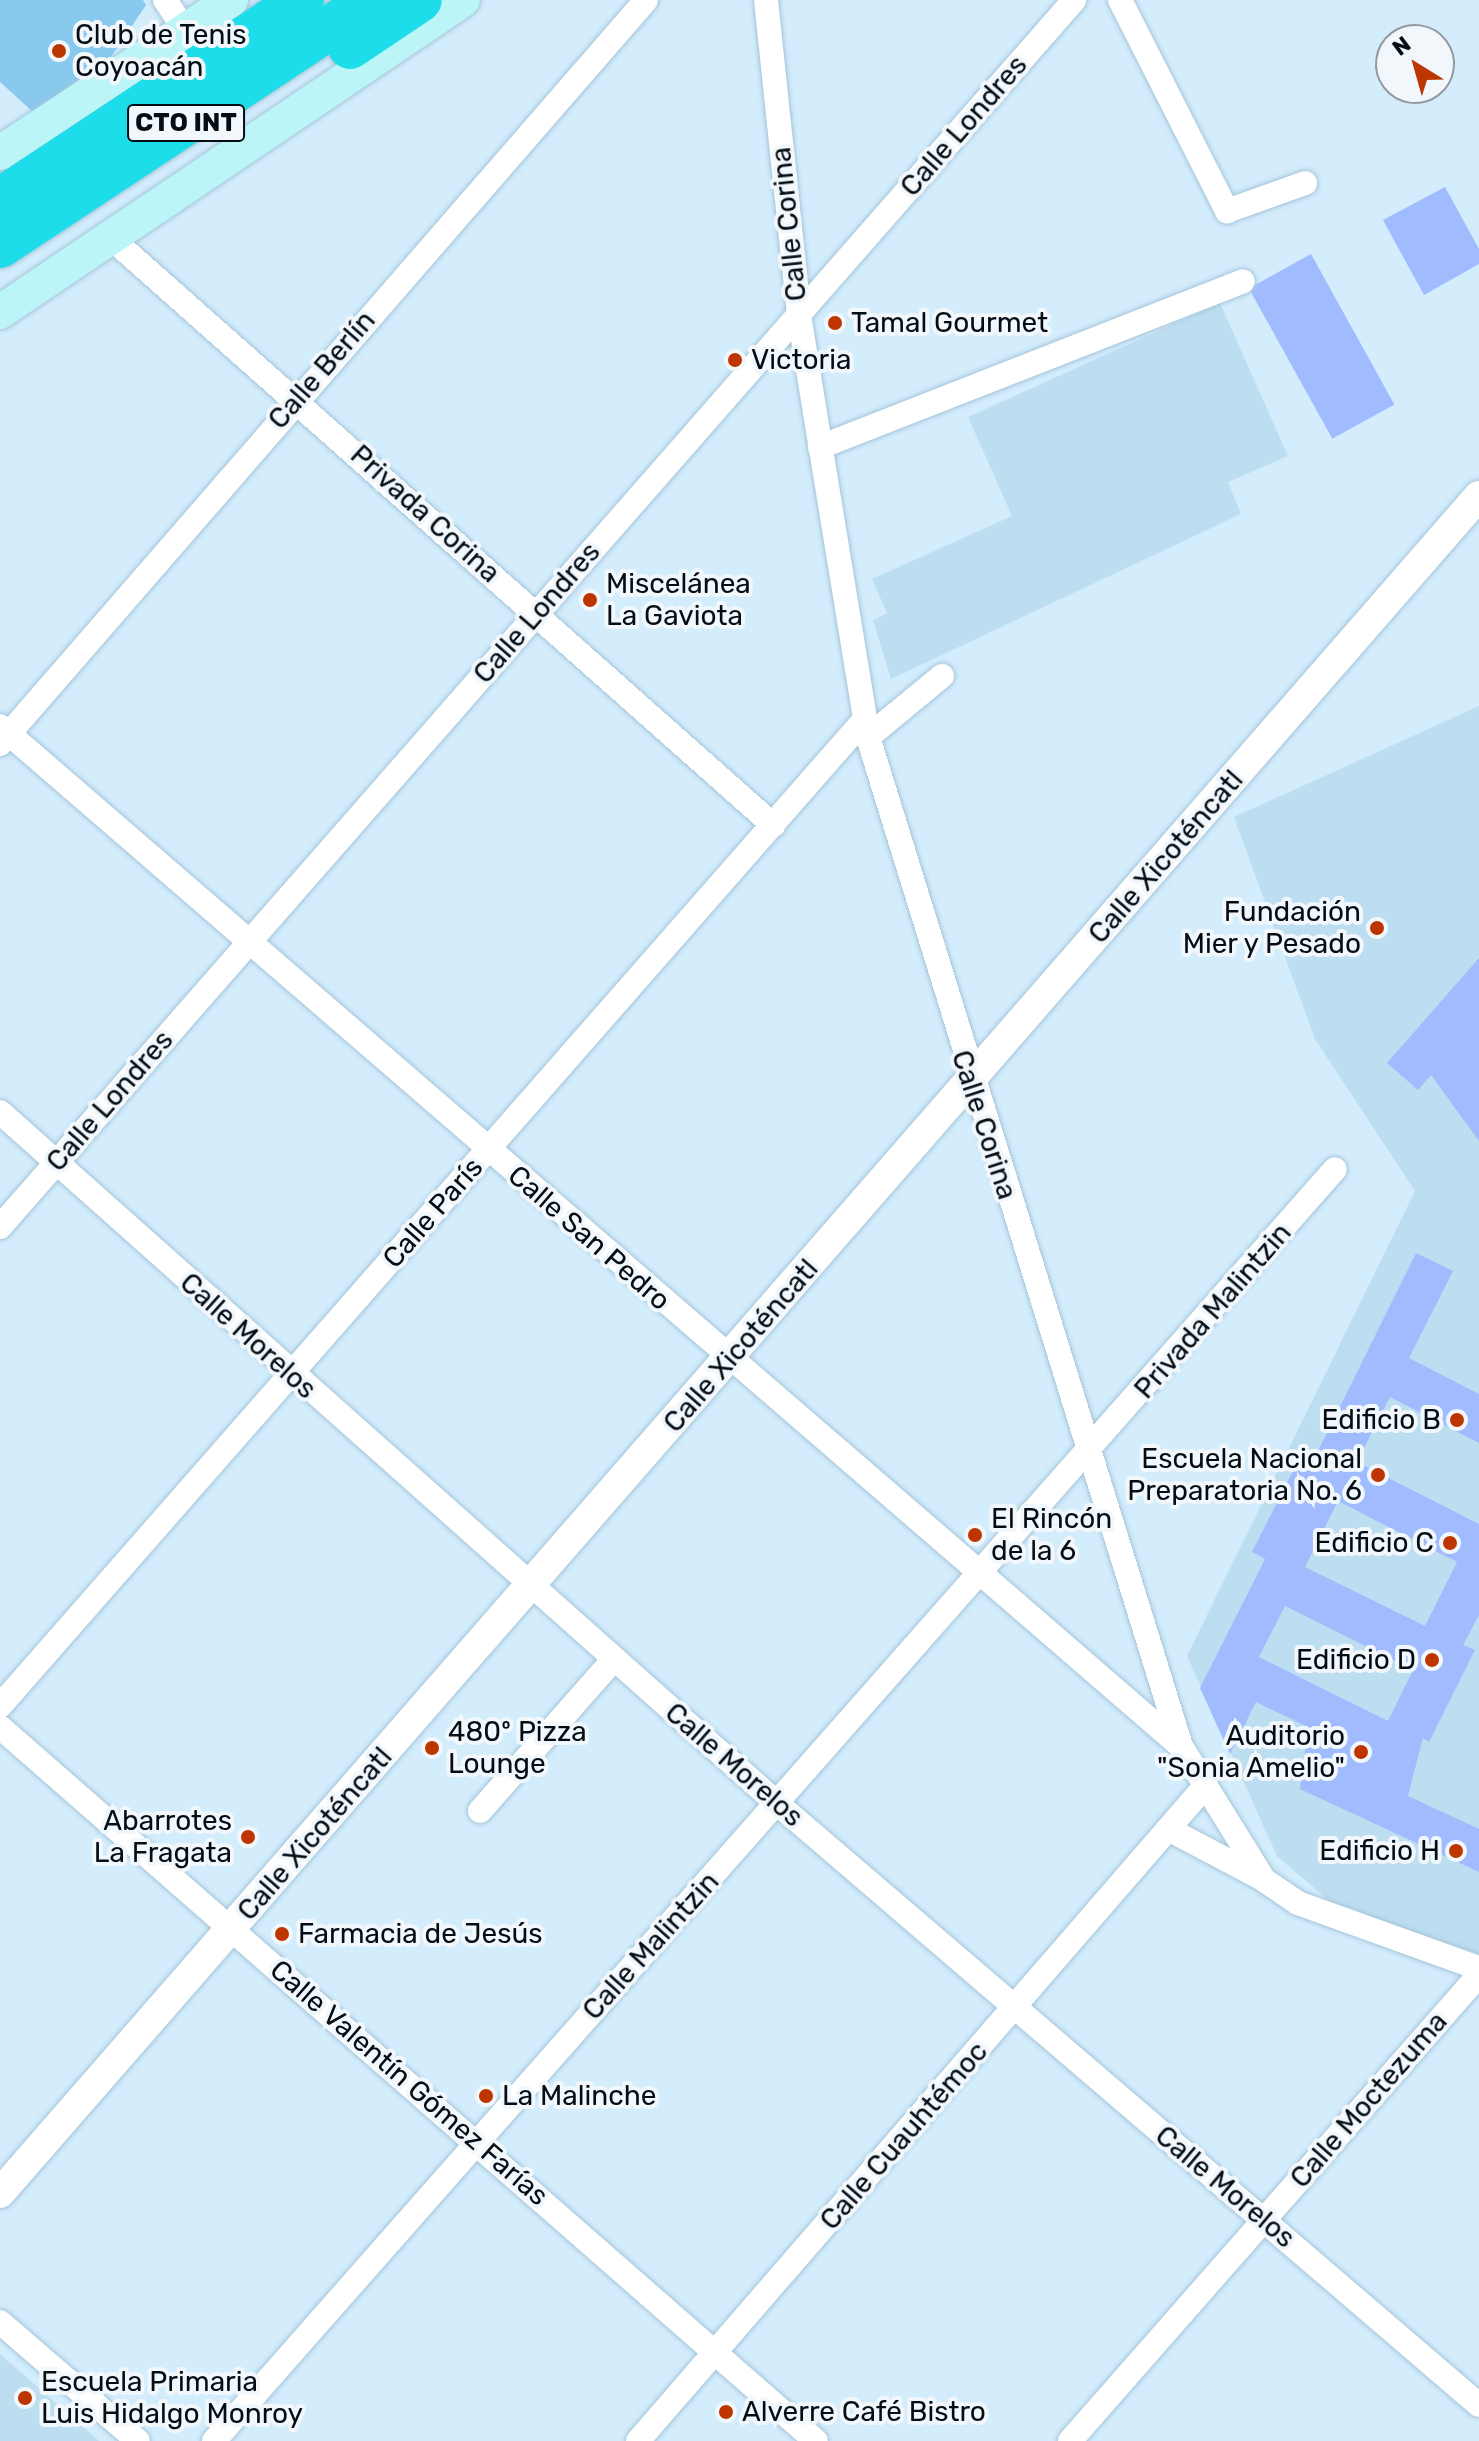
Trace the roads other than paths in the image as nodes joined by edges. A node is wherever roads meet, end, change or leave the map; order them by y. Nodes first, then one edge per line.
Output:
1 (165, 0) edge
2 (231, 0) edge
3 (302, 0) edge
4 (372, 0) edge
5 (420, 0) edge
6 (463, 0) edge
7 (646, 0) edge
8 (766, 0) edge
9 (1074, 0) edge
10 (1120, 0) edge
11 (186, 31) junction
12 (261, 74) junction
13 (0, 153) edge
14 (1305, 183) dead end
15 (0, 200) edge
16 (111, 238) junction
17 (0, 246) edge
18 (1243, 281) dead end
19 (0, 312) edge
20 (799, 315) junction
21 (296, 399) junction
22 (820, 447) junction
23 (1479, 496) edge
24 (537, 613) junction
25 (942, 676) dead end
26 (867, 728) junction
27 (3, 734) edge
28 (773, 825) junction
29 (246, 943) junction
30 (970, 1084) junction
31 (0, 1112) edge
32 (488, 1149) junction
33 (57, 1162) junction
34 (1335, 1169) dead end
35 (0, 1227) edge
36 (729, 1359) junction
37 (291, 1375) junction
38 (1091, 1452) junction
39 (981, 1574) junction
40 (533, 1587) junction
41 (614, 1659) junction
42 (0, 1706) edge
43 (0, 1727) edge
44 (1181, 1746) junction
45 (1206, 1785) junction
46 (779, 1805) junction
47 (480, 1811) dead end
48 (1168, 1829) junction
49 (1264, 1880) junction
50 (232, 1928) junction
51 (1479, 1968) edge
52 (1479, 1975) edge
53 (1015, 2009) junction
54 (474, 2141) junction
55 (0, 2193) edge
56 (1264, 2219) junction
57 (0, 2322) edge
58 (715, 2352) junction
59 (1479, 2405) edge
60 (138, 2441) edge
61 (214, 2441) edge
62 (638, 2441) edge
63 (816, 2441) edge
64 (1070, 2441) edge

1 - 11 street
2 - 11 main road, CTO INT
3 - 15 highway, CTO INT
4 - 12 highway, CTO INT
5 - 12 highway
6 - 16 main road, CTO INT
7 - 21 street, Calle Berlín
8 - 20 street, Calle Corina
9 - 20 street, Calle Londres
10 - 14 street
11 - 13 main road, CTO INT
12 - 17 highway, CTO INT
16 - 19 main road, CTO INT
16 - 21 street, Privada Corina
18 - 22 street
20 - 22 street, Calle Corina
20 - 24 street, Calle Londres
21 - 24 street, Privada Corina
21 - 27 street, Calle Berlín
22 - 26 street, Calle Corina
23 - 30 street, Calle Xicoténcatl
24 - 28 street, Privada Corina
24 - 29 street, Calle Londres
25 - 26 street, Calle París
26 - 28 street, Calle París
26 - 30 street, Calle Corina
27 - 29 street, Calle San Pedro
28 - 32 street, Calle París
29 - 32 street, Calle San Pedro
29 - 33 street, Calle Londres
30 - 36 street, Calle Xicoténcatl
30 - 38 street, Calle Corina
31 - 33 street, Calle Morelos
32 - 36 street, Calle San Pedro
32 - 37 street, Calle París
33 - 35 street, Calle Londres
33 - 37 street, Calle Morelos
34 - 38 street, Privada Malintzin
36 - 39 street, Calle San Pedro
36 - 40 street, Calle Xicoténcatl
37 - 40 street, Calle Morelos
37 - 42 street, Calle París
38 - 39 street, Calle Malintzin
38 - 44 street, Calle Corina
39 - 44 street, Calle San Pedro
39 - 46 street, Calle Malintzin
40 - 41 street, Calle Morelos
40 - 50 street, Calle Xicoténcatl
41 - 46 street, Calle Morelos
41 - 47 street
43 - 50 street, Calle Valentín Gómez Farías
44 - 45 street, Calle Corina
45 - 48 street, Calle Cuauhtémoc
45 - 49 street
46 - 53 street, Calle Morelos
46 - 54 street, Calle Malintzin
48 - 49 street
48 - 53 street, Calle Cuauhtémoc
49 - 51 street
50 - 54 street, Calle Valentín Gómez Farías
50 - 55 street, Calle Xicoténcatl
52 - 56 street, Calle Moctezuma
53 - 56 street, Calle Morelos
53 - 58 street, Calle Cuauhtémoc
54 - 58 street, Calle Valentín Gómez Farías
54 - 61 street, Calle Malintzin
56 - 59 street, Calle Morelos
56 - 64 street, Calle Moctezuma
57 - 60 street
58 - 62 street, Calle Cuauhtémoc
58 - 63 street, Calle Valentín Gómez Farías

